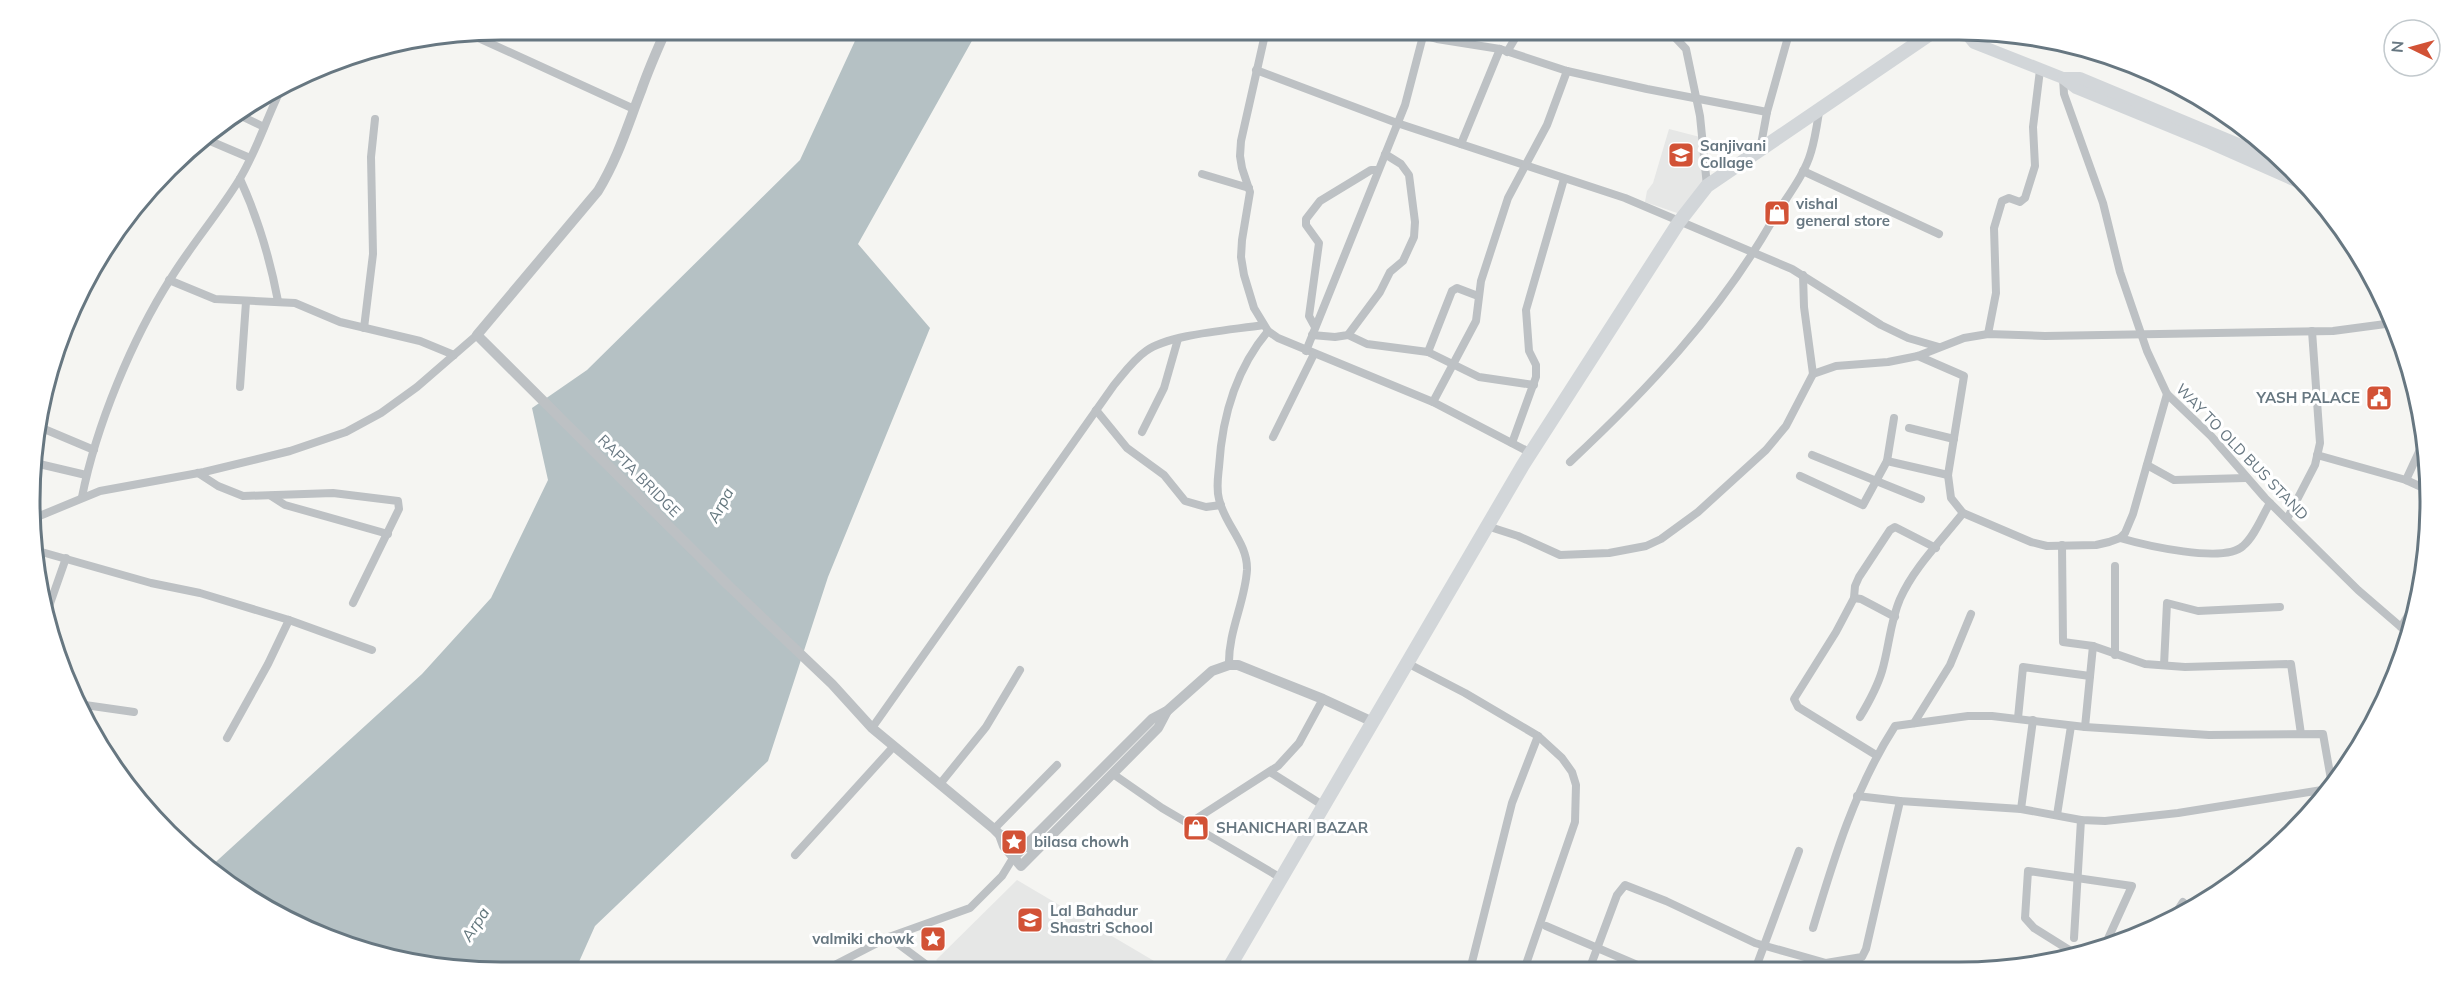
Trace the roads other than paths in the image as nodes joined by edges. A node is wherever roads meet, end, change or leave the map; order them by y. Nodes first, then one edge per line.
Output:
1 (491, 40) edge
2 (662, 40) edge
3 (1264, 40) edge
4 (1422, 40) edge
5 (1446, 40) edge
6 (1512, 40) edge
7 (1677, 40) edge
8 (1787, 40) edge
9 (1922, 40) edge
10 (1972, 40) edge
11 (1458, 42) joint
12 (1503, 50) junction
13 (2040, 69) junction
14 (1256, 70) junction
15 (1567, 71) junction
16 (2063, 78) junction
17 (1696, 98) junction
18 (278, 99) edge
19 (634, 109) junction
20 (1767, 112) junction
21 (1819, 112) junction
22 (245, 118) edge
23 (375, 119) dead end
24 (1397, 123) junction
25 (264, 127) junction
26 (213, 142) edge
27 (1461, 144) junction
28 (1760, 150) junction
29 (1385, 154) junction
30 (250, 158) junction
31 (2271, 164) edge
32 (1524, 165) junction
33 (1378, 170) junction
34 (1803, 171) junction
35 (1202, 174) dead end
36 (240, 179) junction
37 (1564, 179) junction
38 (1707, 186) junction
39 (1249, 188) junction
40 (1679, 222) junction
41 (1939, 234) dead end
42 (1755, 252) junction
43 (1803, 275) junction
44 (169, 280) junction
45 (1478, 296) junction
46 (278, 301) junction
47 (246, 302) junction
48 (2384, 324) edge
49 (364, 328) junction
50 (1266, 328) junction
51 (1314, 331) junction
52 (2312, 331) junction
53 (1988, 334) junction
54 (2141, 334) junction
55 (477, 335) junction
56 (1348, 335) junction
57 (1178, 339) junction
58 (1939, 347) junction
59 (1310, 352) junction
60 (1428, 352) junction
61 (454, 355) junction
62 (1918, 356) junction
63 (1451, 365) junction
64 (1813, 374) junction
65 (1534, 385) junction
66 (240, 387) dead end
67 (2167, 394) junction
68 (1432, 402) junction
69 (1096, 410) junction
70 (1894, 418) dead end
71 (1909, 428) dead end
72 (46, 430) edge
73 (1142, 432) dead end
74 (1272, 437) dead end
75 (1954, 439) junction
76 (1512, 443) junction
77 (94, 450) junction
78 (1531, 453) junction
79 (2317, 454) junction
80 (1812, 455) dead end
81 (2417, 455) edge
82 (1887, 461) junction
83 (1570, 462) dead end
84 (42, 465) edge
85 (2147, 465) junction
86 (198, 473) junction
87 (87, 475) junction
88 (1948, 475) junction
89 (1800, 476) dead end
90 (2246, 478) junction
91 (2406, 480) junction
92 (1876, 482) junction
93 (2419, 486) edge
94 (271, 496) junction
95 (82, 497) junction
96 (1921, 499) dead end
97 (2270, 503) junction
98 (1221, 505) junction
99 (1963, 513) junction
100 (40, 515) edge
101 (2287, 519) junction
102 (1487, 526) junction
103 (388, 534) junction
104 (2120, 538) junction
105 (2062, 545) junction
106 (1936, 548) junction
107 (43, 552) edge
108 (66, 558) junction
109 (2115, 566) dead end
110 (1854, 598) junction
111 (51, 600) edge
112 (353, 603) dead end
113 (2280, 607) dead end
114 (1971, 614) dead end
115 (1895, 617) junction
116 (289, 620) junction
117 (2403, 623) edge
118 (2401, 627) joint
119 (2093, 646) junction
120 (372, 650) dead end
121 (2115, 655) junction
122 (1407, 663) junction
123 (1228, 665) junction
124 (2164, 665) junction
125 (1020, 670) dead end
126 (2090, 676) junction
127 (1323, 699) junction
128 (88, 705) edge
129 (1167, 711) junction
130 (134, 712) dead end
131 (1860, 717) dead end
132 (2018, 718) junction
133 (2033, 720) junction
134 (1372, 722) junction
135 (1914, 723) junction
136 (2072, 726) junction
137 (2085, 727) junction
138 (872, 728) junction
139 (2301, 734) junction
140 (1538, 736) junction
141 (227, 738) dead end
142 (894, 746) junction
143 (1876, 755) junction
144 (1057, 765) dead end
145 (1270, 772) junction
146 (1113, 774) junction
147 (2330, 774) edge
148 (940, 784) junction
149 (1857, 796) junction
150 (2313, 796) edge
151 (1900, 801) junction
152 (1324, 806) junction
153 (2021, 809) junction
154 (2057, 815) junction
155 (2081, 820) junction
156 (1188, 824) junction
157 (997, 832) junction
158 (1030, 849) junction
159 (1799, 851) dead end
160 (795, 855) dead end
161 (1013, 858) junction
162 (1021, 866) junction
163 (1002, 876) junction
164 (2077, 877) junction
165 (1281, 878) junction
166 (2184, 902) dead end
167 (2182, 904) edge
168 (1546, 926) dead end
169 (1813, 928) dead end
170 (889, 937) junction
171 (2109, 937) edge
172 (2074, 938) dead end
173 (1765, 946) junction
174 (1599, 947) junction
175 (2069, 949) edge
176 (840, 962) edge
177 (923, 962) edge
178 (1232, 962) edge
179 (1472, 962) edge
180 (1527, 962) edge
181 (1592, 962) edge
182 (1632, 962) edge
183 (1758, 962) edge
184 (1822, 962) edge
185 (1846, 962) edge

1 - 19 street
2 - 19 street
3 - 14 street
4 - 24 street
5 - 11 street
6 - 12 street
7 - 17 street
8 - 20 street
9 - 21 main road
10 - 13 main road
11 - 12 street
12 - 15 street
12 - 27 street
13 - 16 main road
13 - 53 street
14 - 24 street
14 - 39 street
15 - 17 street
15 - 32 street
16 - 31 main road
16 - 54 street, WAY TO OLD BUS STAND
17 - 20 street
17 - 38 street
18 - 25 street
19 - 55 street
20 - 28 street
21 - 28 main road
21 - 34 street
22 - 25 street
23 - 49 street
24 - 27 street
24 - 29 street
25 - 30 street
26 - 30 street
27 - 32 street
28 - 38 main road
29 - 33 street
29 - 56 street
30 - 36 street
32 - 37 street
32 - 45 street
33 - 51 street
33 - 51 street
34 - 41 street
34 - 42 street
35 - 39 street
36 - 44 street
36 - 46 street
37 - 40 street
37 - 65 street
38 - 40 main road
39 - 50 street
40 - 42 street
40 - 78 main road
42 - 43 street
42 - 83 street
43 - 58 street
43 - 64 street
44 - 47 street
44 - 77 street
45 - 60 street
45 - 63 street
46 - 47 street
46 - 49 street
47 - 66 street
48 - 52 street
49 - 61 street
50 - 57 street
50 - 59 street
50 - 98 street
51 - 56 street
51 - 59 street
52 - 54 street
52 - 79 street
53 - 54 street
53 - 58 street
54 - 67 street, WAY TO OLD BUS STAND
55 - 61 street
55 - 138 street, RAPTA BRIDGE
56 - 60 street
57 - 69 street
57 - 73 street
58 - 62 street
59 - 68 street
59 - 74 street
60 - 63 street
61 - 86 street
62 - 64 street
62 - 75 street
63 - 65 street
63 - 68 street
64 - 102 street
65 - 76 street
67 - 85 street
67 - 90 street, WAY TO OLD BUS STAND
68 - 76 street
69 - 98 street
69 - 138 street
70 - 82 street
71 - 75 street
72 - 77 street
75 - 88 street
76 - 78 street
77 - 87 street
78 - 102 main road
79 - 91 street
79 - 101 street
80 - 92 street
81 - 91 street
82 - 88 street
82 - 92 street
84 - 87 street
85 - 90 street
85 - 104 street
86 - 94 street
86 - 95 street
87 - 95 street
88 - 99 street
89 - 92 street
90 - 97 street, WAY TO OLD BUS STAND
91 - 93 street
92 - 96 street
94 - 103 street
94 - 103 street
95 - 100 street
97 - 101 street, WAY TO OLD BUS STAND
97 - 104 street
98 - 123 street
99 - 105 street
99 - 106 street
101 - 118 street, WAY TO OLD BUS STAND
102 - 122 main road
103 - 112 street
104 - 105 street
105 - 119 street
106 - 110 street
106 - 115 street
107 - 108 street
108 - 111 street
108 - 116 street
109 - 121 street
110 - 115 street
110 - 143 street
113 - 124 street
114 - 135 street
115 - 131 street
116 - 120 street
116 - 141 street
117 - 118 street
119 - 121 street
119 - 126 street
121 - 124 street
122 - 134 main road
122 - 140 street
123 - 127 street
123 - 129 street
124 - 139 street
125 - 148 street
126 - 132 street
126 - 137 street
127 - 134 street
127 - 145 street
128 - 130 street
129 - 146 street
129 - 158 street
132 - 133 street
132 - 135 street
133 - 136 street
133 - 153 street
134 - 152 main road
135 - 143 street
136 - 137 street
136 - 154 street
137 - 139 street
138 - 142 street, RAPTA BRIDGE
139 - 147 street
140 - 179 street
140 - 180 street
142 - 148 street, RAPTA BRIDGE
142 - 160 street
143 - 149 street
144 - 157 street
145 - 152 street
145 - 156 street
146 - 156 street
146 - 158 street
148 - 157 street, RAPTA BRIDGE
149 - 151 street
149 - 169 street
150 - 155 street
151 - 153 street
151 - 185 street
152 - 165 main road
153 - 154 street
154 - 155 street
155 - 164 street
156 - 165 street
157 - 158 street
157 - 161 street
158 - 161 street
158 - 162 street
159 - 173 street
161 - 162 street
161 - 163 street
162 - 163 street
163 - 170 street
164 - 171 street
164 - 172 street
164 - 175 street
165 - 178 main road
166 - 167 street
168 - 174 street
170 - 176 street
170 - 177 street
173 - 174 street
173 - 183 street
173 - 184 street
174 - 181 street
174 - 182 street

